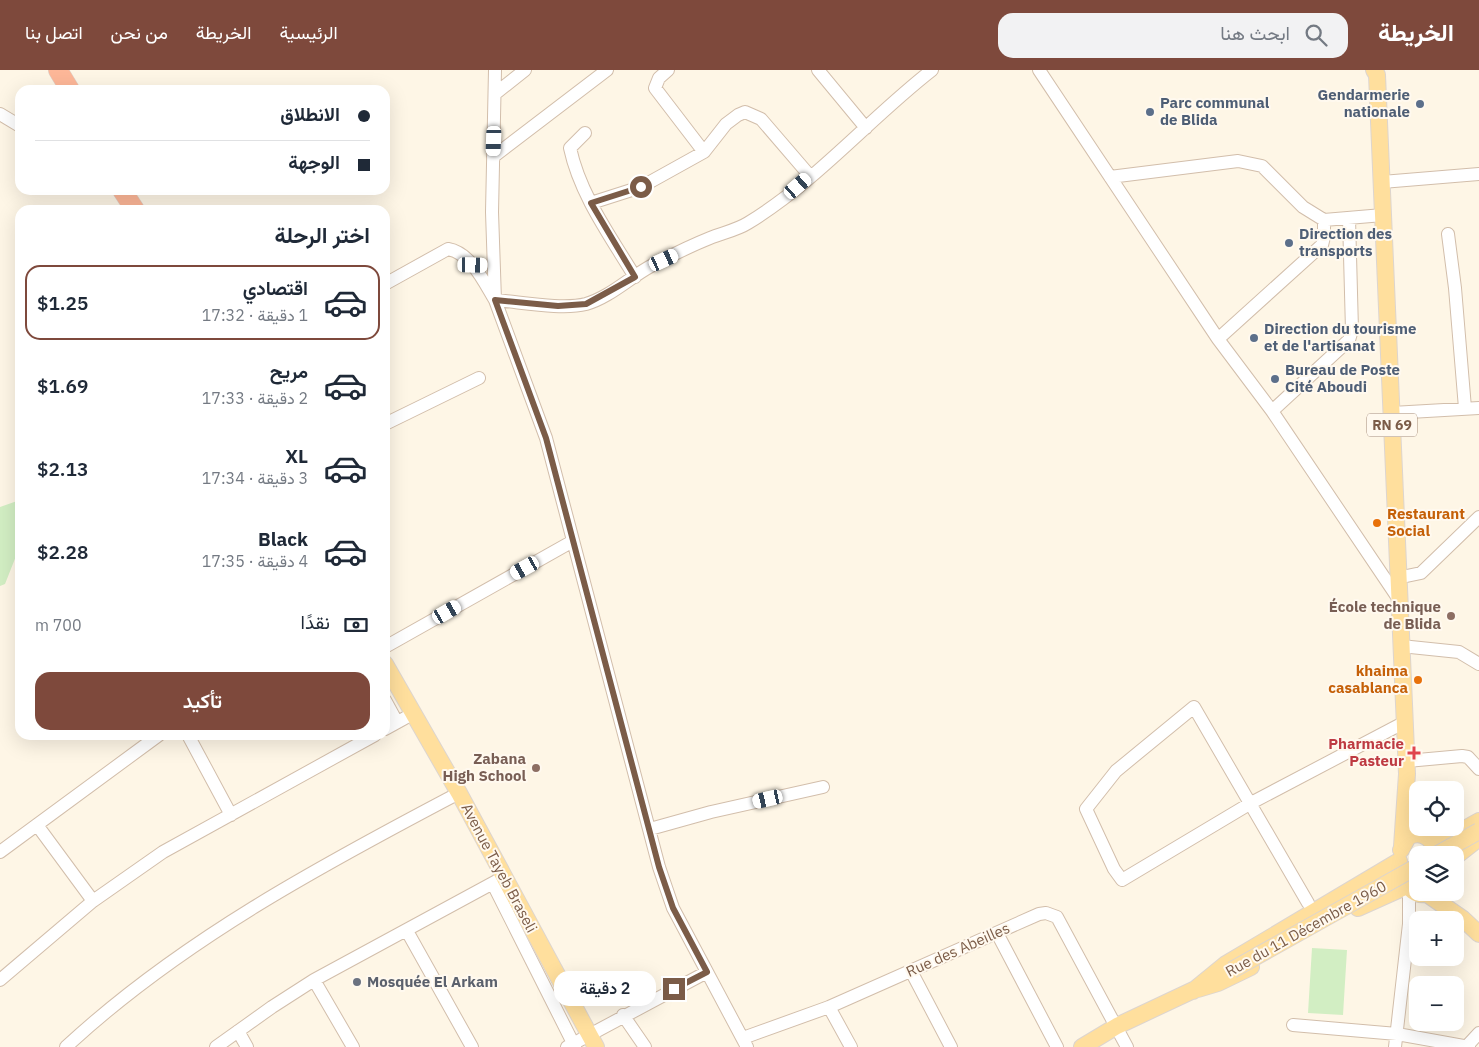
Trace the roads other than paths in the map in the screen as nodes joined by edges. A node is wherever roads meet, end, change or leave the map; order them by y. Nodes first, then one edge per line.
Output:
1 (58, 70) edge
2 (71, 70) edge
3 (495, 70) edge
4 (524, 70) edge
5 (607, 70) edge
6 (668, 70) edge
7 (818, 70) edge
8 (932, 70) edge
9 (1039, 70) edge
10 (1377, 72) edge
11 (67, 85) edge
12 (79, 85) edge
13 (496, 92) junction
14 (0, 114) edge
15 (15, 123) edge
16 (866, 128) junction
17 (585, 133) dead end
18 (704, 152) junction
19 (493, 157) junction
20 (1479, 174) edge
21 (810, 176) junction
22 (1110, 177) junction
23 (1382, 182) junction
24 (591, 203) junction
25 (1383, 215) junction
26 (1349, 218) junction
27 (1324, 220) junction
28 (1448, 234) dead end
29 (473, 265) junction
30 (495, 266) junction
31 (635, 277) junction
32 (390, 281) edge
33 (495, 300) junction
34 (1218, 339) junction
35 (479, 378) dead end
36 (1465, 408) junction
37 (1479, 408) edge
38 (1272, 412) junction
39 (1392, 413) junction
40 (390, 422) edge
41 (1479, 517) edge
42 (573, 541) junction
43 (1397, 578) junction
44 (1398, 598) junction
45 (390, 644) edge
46 (1401, 646) junction
47 (1479, 664) edge
48 (390, 672) edge
49 (390, 709) edge
50 (414, 713) junction
51 (397, 722) junction
52 (1405, 722) junction
53 (390, 726) edge
54 (153, 740) edge
55 (191, 740) edge
56 (366, 740) edge
57 (1407, 768) junction
58 (1479, 769) edge
59 (1410, 781) edge
60 (823, 787) dead end
61 (459, 793) junction
62 (1251, 803) junction
63 (231, 814) junction
64 (1479, 821) edge
65 (37, 825) junction
66 (650, 829) junction
67 (1479, 830) edge
68 (1479, 838) edge
69 (1432, 843) edge
70 (1464, 850) edge
71 (0, 852) edge
72 (1400, 854) junction
73 (1409, 871) edge
74 (498, 881) junction
75 (1409, 881) edge
76 (1409, 894) edge
77 (93, 901) junction
78 (1416, 901) edge
79 (1435, 901) edge
80 (1308, 903) dead end
81 (1450, 911) edge
82 (1464, 920) edge
83 (407, 931) junction
84 (997, 933) junction
85 (1479, 934) edge
86 (911, 971) junction
87 (707, 972) junction
88 (0, 980) edge
89 (314, 980) junction
90 (1193, 990) junction
91 (829, 1007) junction
92 (623, 1015) junction
93 (1293, 1025) dead end
94 (1117, 1026) junction
95 (238, 1031) junction
96 (1479, 1033) edge
97 (592, 1041) edge
98 (1396, 1041) edge
99 (745, 1043) edge
100 (572, 1046) edge
101 (1467, 1046) edge
102 (66, 1047) edge
103 (216, 1047) edge
104 (247, 1047) edge
105 (353, 1047) edge
106 (472, 1047) edge
107 (645, 1047) edge
108 (851, 1047) edge
109 (951, 1047) edge
110 (1057, 1047) edge
111 (1082, 1047) edge
112 (1127, 1047) edge

1 - 11 highway
2 - 12 highway
3 - 13 street
4 - 13 street
5 - 19 street
6 - 18 street
7 - 16 street
8 - 16 street
9 - 22 street
10 - 23 main road, RN 69
13 - 19 street
14 - 15 street
16 - 21 street
17 - 24 street
18 - 21 street
18 - 24 street
19 - 30 street
20 - 23 street
21 - 31 street
22 - 27 street
22 - 34 street
23 - 25 main road, RN 69
24 - 31 street
25 - 26 street
25 - 39 main road, RN 69
26 - 27 street
26 - 38 street
27 - 34 street
28 - 36 street
29 - 30 street
29 - 32 street
29 - 33 street
30 - 33 street
31 - 33 street
33 - 42 street
34 - 38 street
35 - 40 street
36 - 37 street
36 - 39 street
38 - 44 street
39 - 43 main road, RN 69
41 - 43 street
42 - 45 street
42 - 66 street
43 - 44 main road, RN 69
44 - 46 main road, RN 69
46 - 47 street
46 - 52 main road, RN 69
48 - 50 main road, Avenue Tayeb Braseli
49 - 51 street
50 - 51 street
50 - 61 main road, Avenue Tayeb Braseli
51 - 53 street
52 - 57 main road, RN 69
52 - 62 street
54 - 65 street
55 - 63 street
56 - 63 street
57 - 58 street
57 - 59 main road
57 - 72 main road
60 - 66 street
61 - 74 main road, Avenue Tayeb Braseli
61 - 102 street
62 - 62 street
62 - 80 street
63 - 77 street
64 - 69 main road
65 - 71 street
65 - 77 street
66 - 87 street
67 - 69 main road, bridge
68 - 70 main road
69 - 72 main road, Rue du 11 Décembre 1960
72 - 75 main road
72 - 90 main road, Rue du 11 Décembre 1960
73 - 90 main road, Rue du 11 Décembre 1960, bridge
74 - 83 street
74 - 97 main road, Avenue Tayeb Braseli
74 - 100 street
76 - 90 main road, Rue du 11 Décembre 1960
77 - 88 street
78 - 98 street
79 - 81 main road
82 - 85 main road
83 - 89 street
83 - 106 street
84 - 86 street, Rue des Abeilles
84 - 94 street, Rue des Abeilles
84 - 110 street
86 - 91 street, Rue des Abeilles
86 - 109 street
87 - 92 street
87 - 99 street
89 - 95 street
89 - 105 street
90 - 94 main road, Rue du 11 Décembre 1960
91 - 99 street, Rue des Abeilles
91 - 108 street
92 - 97 street
92 - 107 street
93 - 98 street
94 - 111 main road, Rue du 11 Décembre 1960
94 - 112 street
95 - 103 street
95 - 104 street
96 - 101 street
97 - 100 street
98 - 101 street

